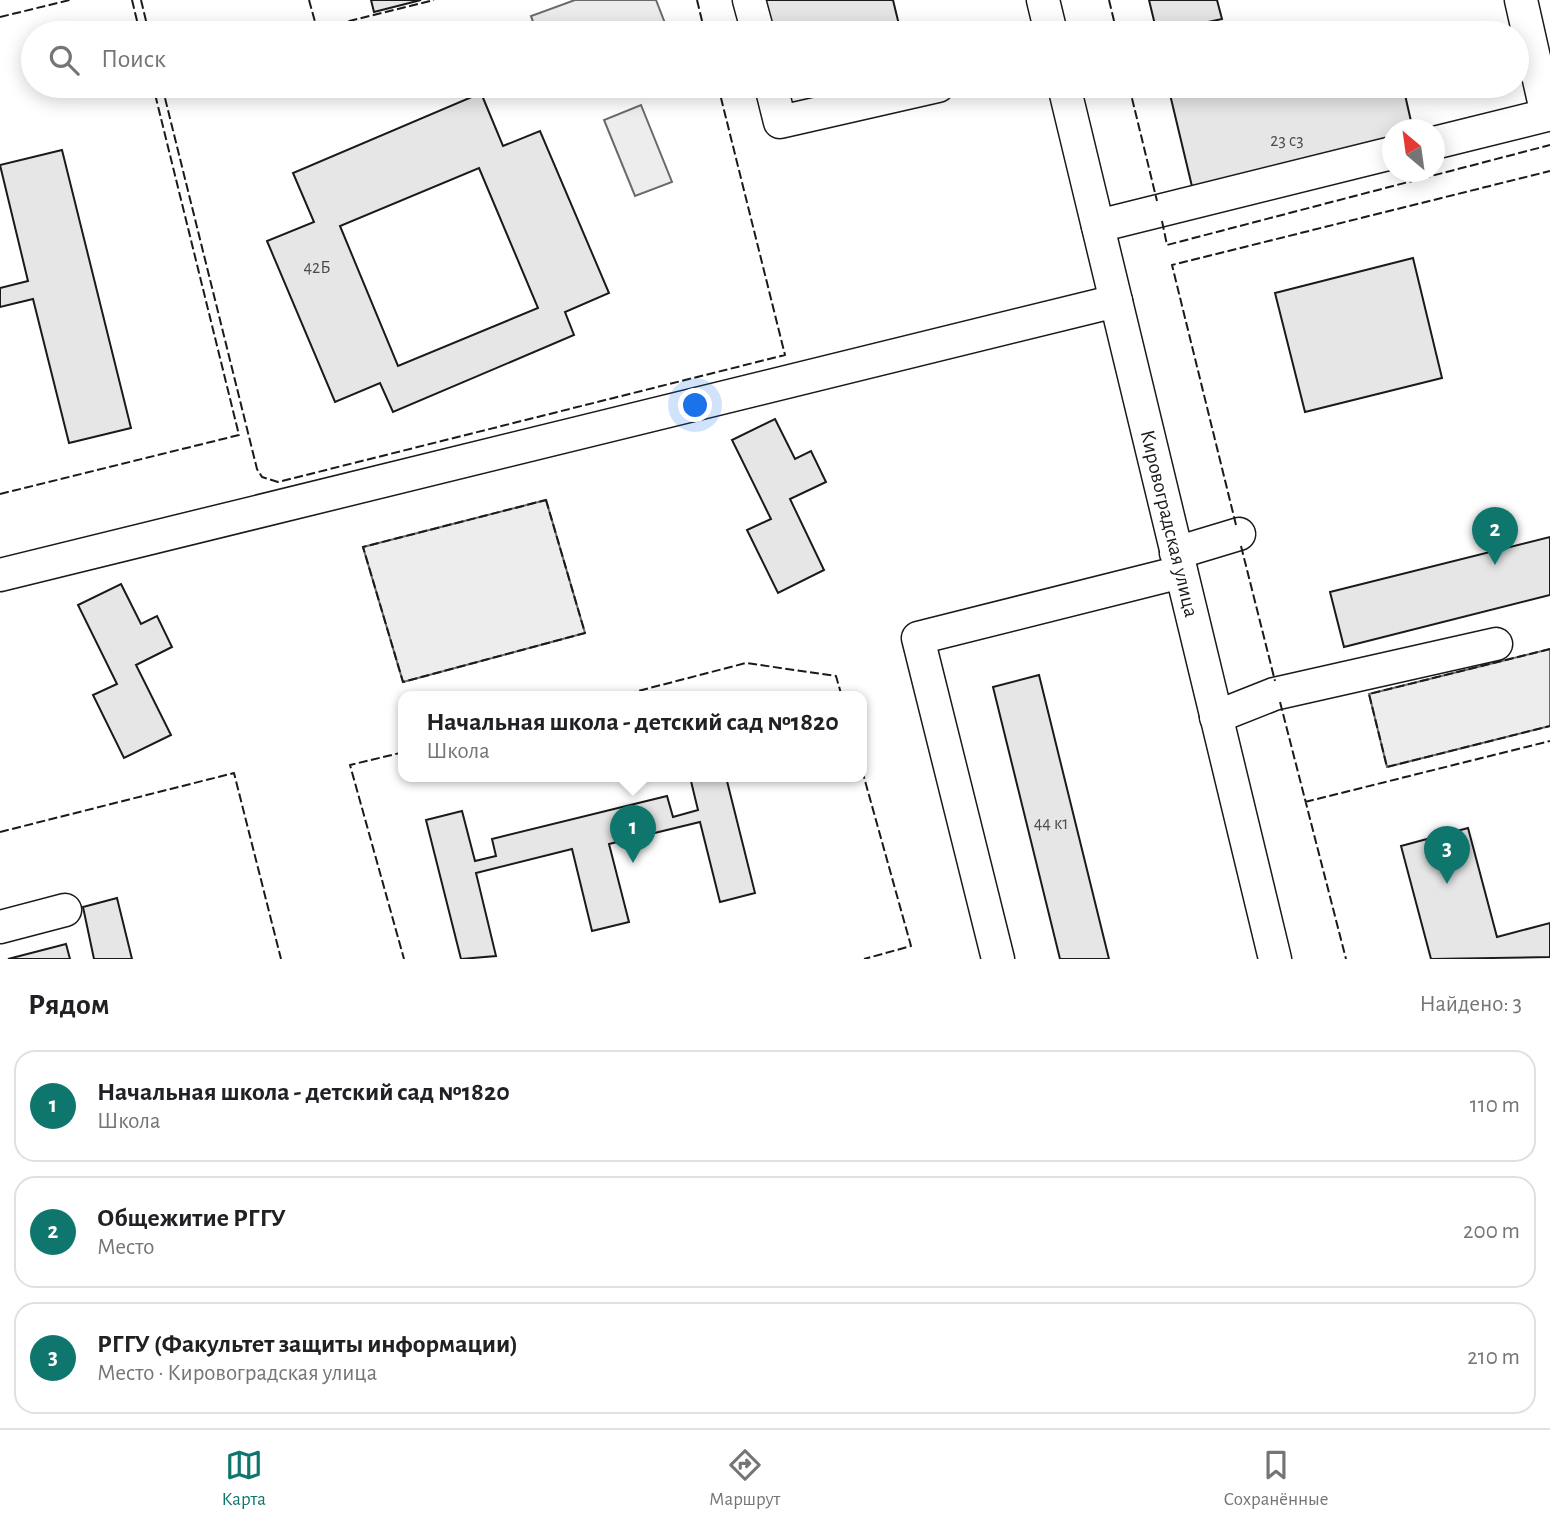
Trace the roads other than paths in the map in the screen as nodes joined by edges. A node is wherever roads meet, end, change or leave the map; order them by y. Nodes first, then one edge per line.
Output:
1 (749, 0) edge
2 (1042, 0) edge
3 (1521, 0) edge
4 (755, 21) edge
5 (1048, 21) edge
6 (1526, 21) edge
7 (1529, 35) edge
8 (774, 98) edge
9 (885, 98) edge
10 (1067, 98) edge
11 (1445, 140) edge
12 (1382, 155) edge
13 (1098, 226) junction
14 (1116, 301) junction
15 (1238, 534) dead end
16 (1179, 563) junction
17 (0, 575) edge
18 (1496, 644) dead end
19 (1216, 717) junction
20 (65, 911) dead end
21 (0, 927) edge
22 (998, 959) edge
23 (1275, 959) edge

1 - 4 street
2 - 5 street
3 - 6 street
7 - 11 street
8 - 9 street
10 - 13 street, Кировоградская улица
12 - 13 street
13 - 14 street, Кировоградская улица
14 - 16 street, Кировоградская улица
14 - 17 street
15 - 16 street
16 - 19 street, Кировоградская улица
16 - 22 street
18 - 19 street
19 - 23 street, Кировоградская улица
20 - 21 street

